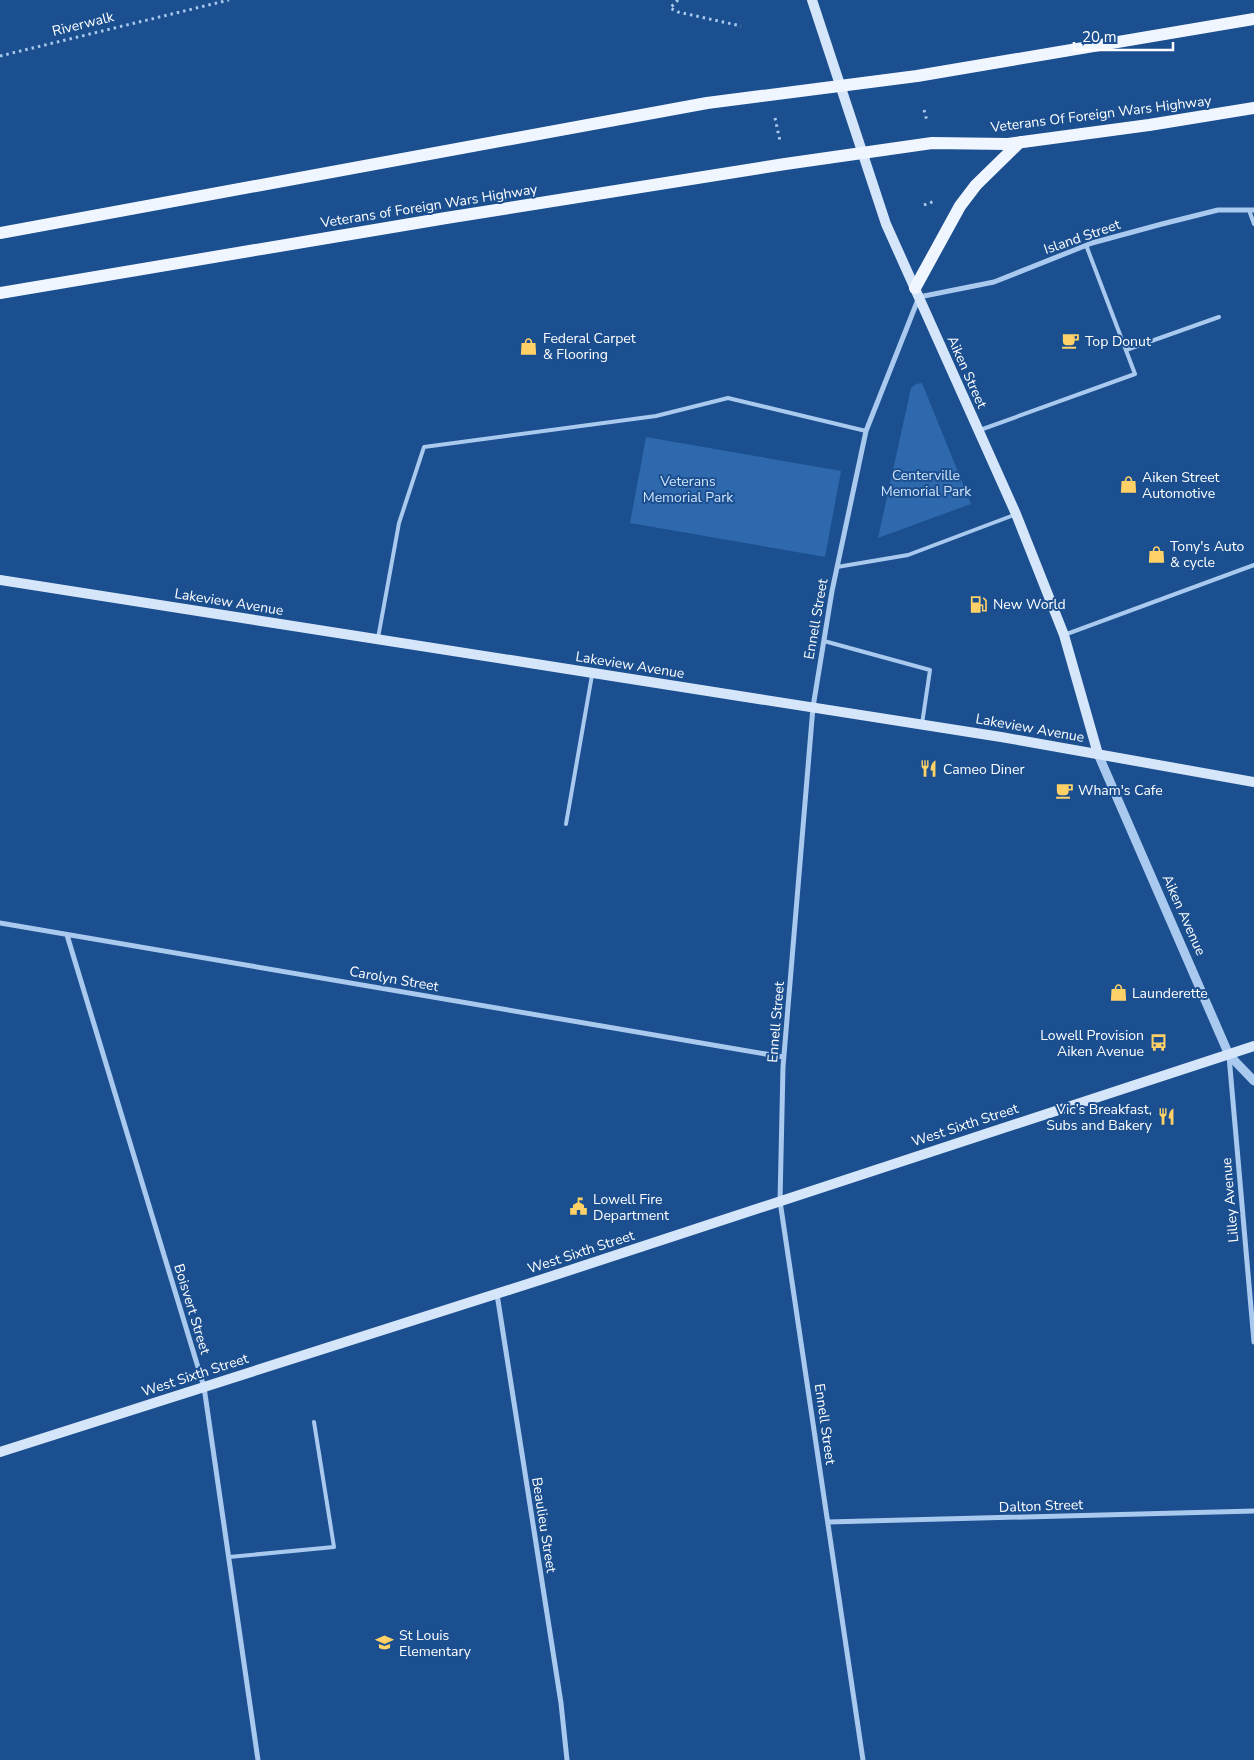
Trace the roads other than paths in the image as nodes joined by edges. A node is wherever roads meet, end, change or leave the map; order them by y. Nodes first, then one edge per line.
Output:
1 (812, 0) edge
2 (1254, 19) edge
3 (841, 85) junction
4 (1254, 108) edge
5 (1020, 142) junction
6 (863, 153) junction
7 (1252, 210) edge
8 (1254, 224) edge
9 (0, 233) edge
10 (1086, 245) junction
11 (917, 292) junction
12 (0, 293) edge
13 (1218, 317) dead end
14 (1126, 350) junction
15 (978, 430) junction
16 (866, 431) junction
17 (1016, 514) junction
18 (1254, 565) edge
19 (837, 567) junction
20 (0, 580) edge
21 (1064, 636) junction
22 (378, 640) junction
23 (824, 640) junction
24 (592, 673) junction
25 (813, 707) junction
26 (922, 724) junction
27 (1098, 754) junction
28 (1254, 782) edge
29 (566, 824) dead end
30 (0, 923) edge
31 (67, 935) junction
32 (1254, 1046) edge
33 (1229, 1055) junction
34 (784, 1056) junction
35 (1254, 1081) edge
36 (780, 1201) junction
37 (496, 1294) junction
38 (1254, 1342) edge
39 (204, 1387) junction
40 (314, 1422) dead end
41 (0, 1452) edge
42 (1254, 1511) edge
43 (828, 1522) junction
44 (229, 1557) junction
45 (258, 1760) edge
46 (567, 1760) edge
47 (863, 1760) edge

1 - 3 main road, Aiken Street
2 - 3 main road
3 - 6 main road, Aiken Street
3 - 9 main road
4 - 5 main road, Veterans Of Foreign Wars Highway
5 - 6 main road, Veterans Of Foreign Wars Highway
5 - 11 main road
6 - 11 main road, Aiken Street
6 - 12 main road, Veterans of Foreign Wars Highway
7 - 8 lane
7 - 10 street, Island Street
10 - 11 street, Island Street
10 - 14 lane
11 - 15 main road, Aiken Street
11 - 16 street, Ennell Street
13 - 14 lane
14 - 15 lane
15 - 17 main road, Aiken Street
16 - 19 street, Ennell Street
16 - 22 lane
17 - 19 lane
17 - 21 main road, Aiken Street
18 - 21 lane
19 - 23 street, Ennell Street
20 - 22 main road, Lakeview Avenue
21 - 27 main road, Aiken Street
22 - 24 main road, Lakeview Avenue
23 - 25 street, Ennell Street
23 - 26 lane
24 - 25 main road, Lakeview Avenue
24 - 29 lane
25 - 26 main road, Lakeview Avenue
25 - 34 street, Ennell Street
26 - 27 main road, Lakeview Avenue
27 - 28 main road, Lakeview Avenue
27 - 33 street, Aiken Avenue
30 - 31 street, Carolyn Street
31 - 34 street, Carolyn Street
31 - 39 street, Boisvert Street
32 - 33 main road, West Sixth Street
33 - 35 street, Aiken Avenue
33 - 36 main road, West Sixth Street
33 - 38 street, Lilley Avenue
34 - 36 street, Ennell Street
36 - 37 main road, West Sixth Street
36 - 43 street, Ennell Street
37 - 39 main road, West Sixth Street
37 - 46 street, Beaulieu Street
39 - 41 main road, West Sixth Street
39 - 44 street, Boisvert Street
40 - 44 lane
42 - 43 street, Dalton Street
43 - 47 street, Ennell Street
44 - 45 street, Boisvert Street

